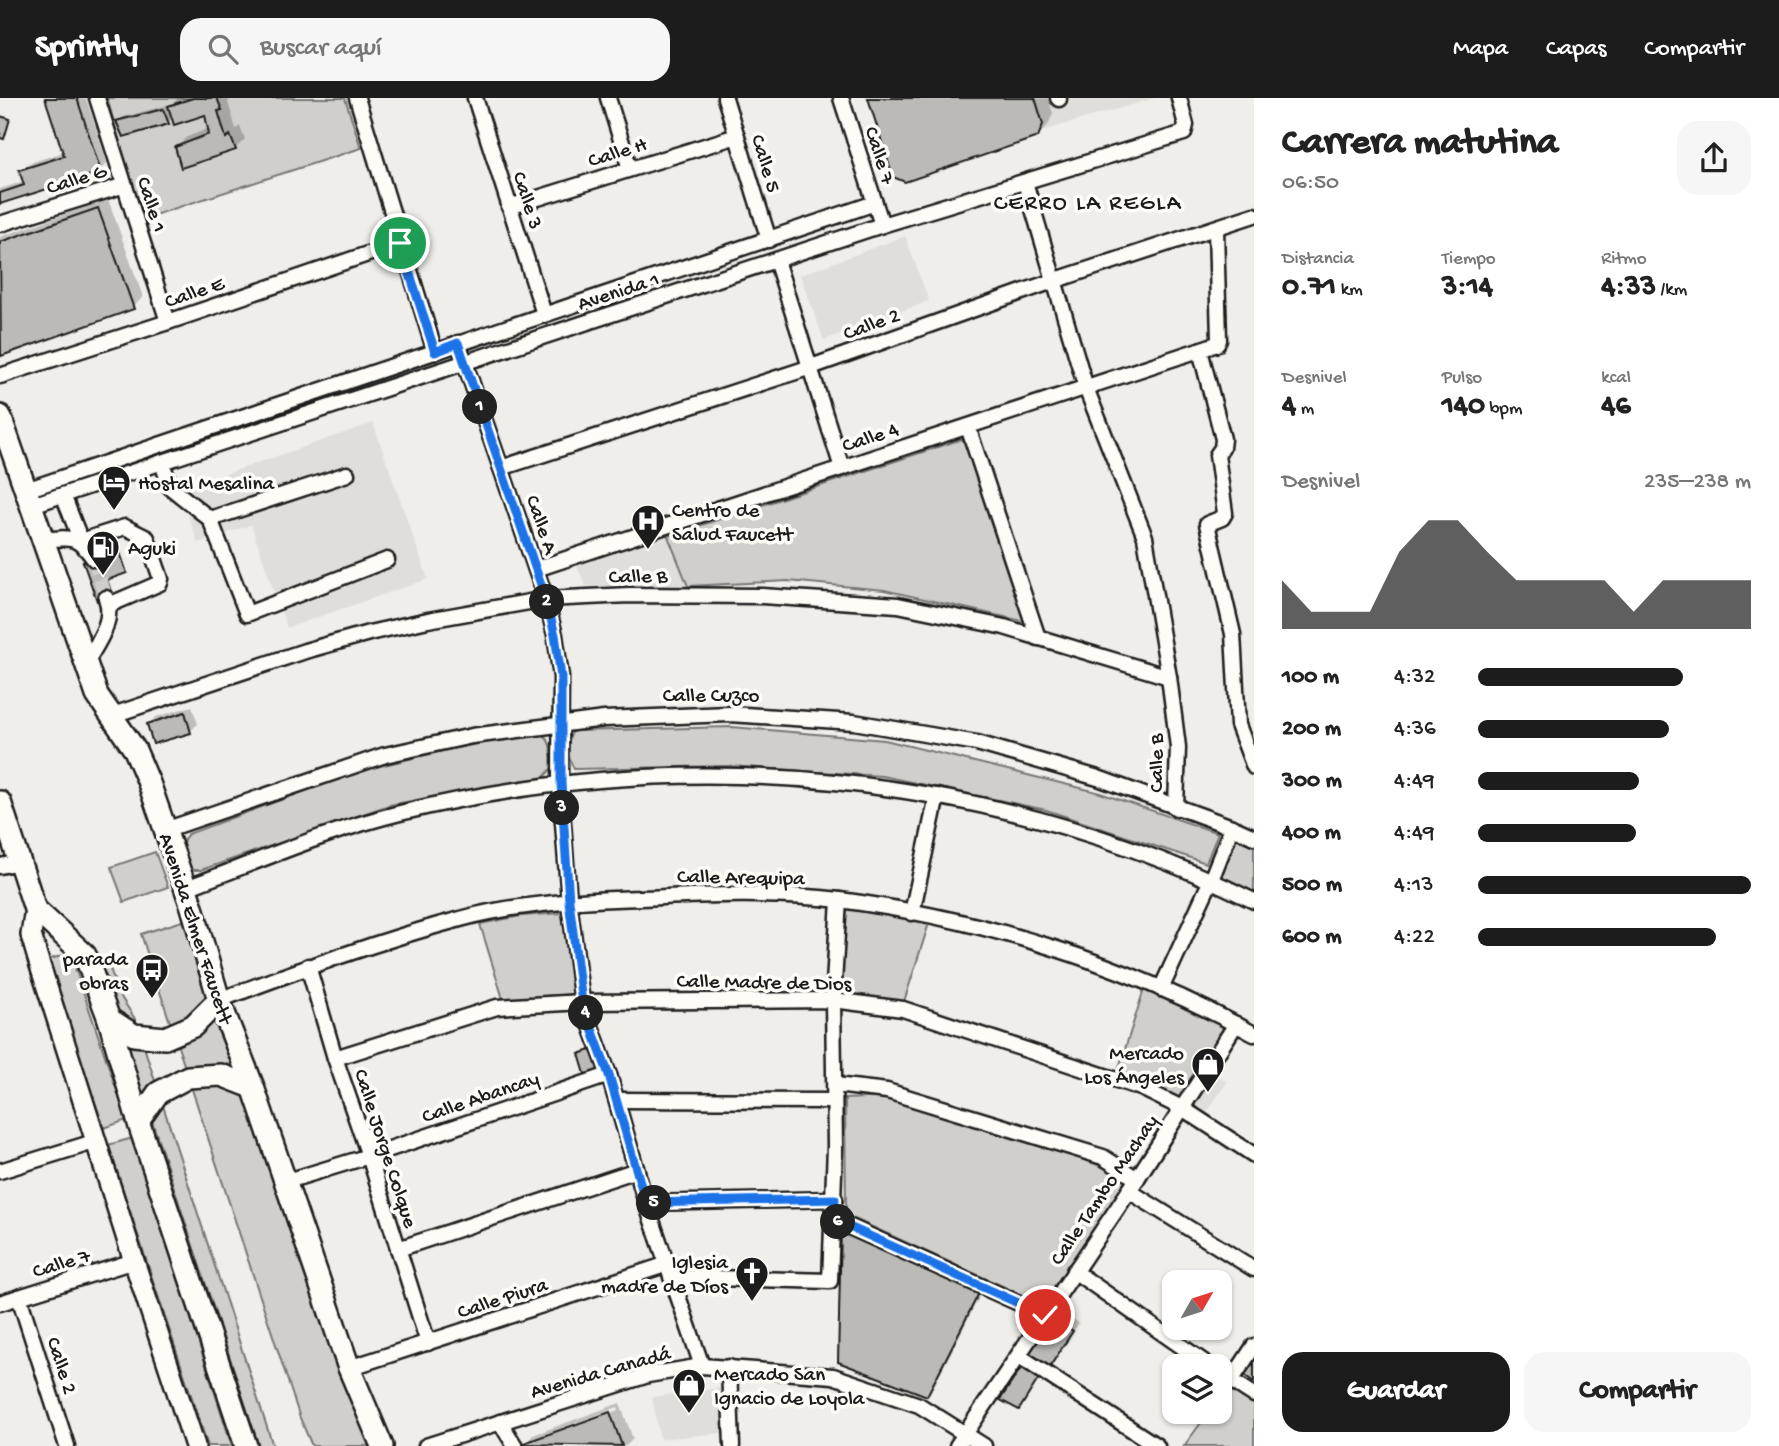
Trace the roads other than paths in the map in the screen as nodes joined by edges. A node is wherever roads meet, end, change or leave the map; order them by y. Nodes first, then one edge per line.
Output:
1 (97, 98) edge
2 (357, 98) edge
3 (475, 98) edge
4 (608, 98) edge
5 (725, 98) edge
6 (841, 98) edge
7 (1179, 98) edge
8 (737, 136) junction
9 (630, 169) junction
10 (1025, 183) junction
11 (125, 185) junction
12 (875, 203) junction
13 (509, 206) junction
14 (1254, 215) edge
15 (0, 224) edge
16 (882, 225) junction
17 (1216, 229) junction
18 (769, 240) junction
19 (400, 243) junction
20 (776, 260) junction
21 (1053, 281) junction
22 (544, 314) junction
23 (168, 322) junction
24 (458, 343) junction
25 (1200, 350) junction
26 (435, 352) junction
27 (465, 363) junction
28 (811, 367) junction
29 (0, 376) edge
30 (1086, 388) junction
31 (0, 416) edge
32 (968, 427) junction
33 (162, 463) junction
34 (501, 468) junction
35 (842, 468) junction
36 (347, 474) dead end
37 (63, 495) junction
38 (29, 498) junction
39 (210, 519) junction
40 (43, 541) junction
41 (81, 541) junction
42 (94, 559) tunnel mouth
43 (387, 560) dead end
44 (536, 569) junction
45 (546, 599) junction
46 (1038, 638) junction
47 (86, 663) junction
48 (1170, 677) junction
49 (113, 715) junction
50 (562, 724) junction
51 (1254, 767) edge
52 (561, 783) junction
53 (937, 796) junction
54 (0, 802) edge
55 (1176, 807) junction
56 (1232, 827) junction
57 (1254, 828) edge
58 (165, 831) junction
59 (1254, 837) edge
60 (10, 864) edge
61 (1211, 880) junction
62 (186, 888) junction
63 (839, 900) junction
64 (569, 901) junction
65 (1254, 901) edge
66 (35, 909) junction
67 (912, 913) junction
68 (308, 966) junction
69 (1161, 989) junction
70 (219, 1000) junction
71 (833, 1000) junction
72 (582, 1002) junction
73 (109, 1019) junction
74 (1236, 1024) junction
75 (1254, 1034) edge
76 (335, 1058) junction
77 (609, 1075) junction
78 (835, 1085) junction
79 (253, 1087) junction
80 (617, 1100) junction
81 (834, 1101) junction
82 (1182, 1108) junction
83 (139, 1120) junction
84 (97, 1141) junction
85 (1254, 1154) edge
86 (369, 1156) junction
87 (637, 1170) junction
88 (0, 1171) edge
89 (284, 1182) junction
90 (1133, 1185) junction
91 (835, 1199) junction
92 (646, 1203) junction
93 (834, 1220) junction
94 (398, 1249) junction
95 (134, 1261) junction
96 (1254, 1269) edge
97 (670, 1271) junction
98 (1074, 1271) junction
99 (19, 1297) junction
100 (0, 1303) edge
101 (1045, 1315) junction
102 (428, 1343) junction
103 (1254, 1346) edge
104 (1192, 1354) edge
105 (1019, 1356) junction
106 (702, 1366) junction
107 (729, 1367) junction
108 (349, 1368) junction
109 (1232, 1370) edge
110 (1232, 1381) edge
111 (1254, 1395) edge
112 (500, 1422) junction
113 (965, 1433) junction
114 (66, 1446) edge
115 (195, 1446) edge
116 (246, 1446) edge
117 (382, 1446) edge
118 (426, 1446) edge
119 (515, 1446) edge
120 (732, 1446) edge
121 (957, 1446) edge
122 (984, 1446) edge
123 (1157, 1446) edge

1 - 11 street, Calle 1
2 - 19 street
3 - 13 street, Calle 3
4 - 9 street
5 - 8 street, Calle 5
6 - 12 street, Calle 7
7 - 10 street, Avenida 1
8 - 9 street, Calle H
8 - 18 street, Calle 5
9 - 13 street, Calle H
10 - 16 street, Avenida 1
10 - 21 street, Calle B
11 - 15 street, Calle G
11 - 23 street, Calle 1
12 - 16 street, Calle 7
12 - 18 street, Avenida 1
13 - 22 street, Calle 3
14 - 17 street, Calle 2
16 - 20 street, Avenida 1
17 - 21 street, Calle 2
17 - 25 street, Calle 4
18 - 22 street, Avenida 1
19 - 23 street, Calle E
19 - 26 street
20 - 27 street, Avenida 1
20 - 28 street
21 - 28 street, Calle 2
21 - 30 street, Calle B
22 - 24 street, Avenida 1
23 - 29 street, Calle E
24 - 26 street, Avenida 1
24 - 27 street, Calle A
25 - 30 street, Calle 4
25 - 51 street
26 - 38 street, Avenida 1
27 - 33 street, Avenida 1
27 - 34 street, Calle A
28 - 34 street, Calle 2
28 - 35 street
30 - 32 street, Calle 4
30 - 48 street, Calle B
31 - 38 highway, Avenida Elmer Faucett
32 - 35 street, Calle 4
32 - 46 street
33 - 37 street, Avenida 1
33 - 39 street
34 - 44 street, Calle A
35 - 44 street, Calle 4
36 - 39 street
37 - 38 street, Avenida 1
37 - 41 street
38 - 40 highway, Avenida Elmer Faucett
39 - 43 street
40 - 41 street
40 - 47 highway, Avenida Elmer Faucett
41 - 42 street
41 - 47 street
44 - 45 street, Calle A
45 - 46 street, Calle B
45 - 49 street, Calle B
45 - 50 street, Calle A
46 - 48 street, Calle B
47 - 49 highway, Avenida Elmer Faucett
48 - 55 street, Calle B
49 - 58 highway, Avenida Elmer Faucett
50 - 52 street, Calle A
50 - 55 street, Calle Cuzco
50 - 58 street, Calle Cuzco
52 - 53 street
52 - 62 street
52 - 64 street, Calle A
53 - 61 street
53 - 67 street
54 - 60 highway
55 - 56 street, Calle Cuzco
56 - 57 street
56 - 59 street, Calle Cuzco
56 - 61 street
58 - 62 highway, Avenida Elmer Faucett
60 - 66 highway
61 - 65 street
61 - 69 street
62 - 70 highway, Avenida Elmer Faucett
63 - 64 street, Calle Arequipa
63 - 67 street, Calle Arequipa
63 - 71 street
64 - 68 street, Calle Arequipa
64 - 72 street, Calle A
66 - 73 highway
66 - 84 main road
67 - 69 street, Calle Arequipa
68 - 70 street, Calle Arequipa
68 - 76 street, Calle Jorge Colque
69 - 74 street, Calle Arequipa
70 - 73 highway
70 - 79 highway, Avenida Elmer Faucett
71 - 72 street, Calle Madre de Dios
71 - 78 street
71 - 82 street, Calle Madre de Dios
72 - 76 street, Calle Madre de Dios
72 - 77 street, Calle A
73 - 83 highway
74 - 75 street, Calle Arequipa
74 - 82 street, Calle Tambo Machay
76 - 86 street, Calle Jorge Colque
77 - 80 street, Calle A
77 - 86 street, Calle Abancay
78 - 81 street
78 - 90 street
79 - 83 highway
79 - 89 highway, Avenida Elmer Faucett
80 - 81 street
80 - 87 street, Calle A
81 - 91 street
82 - 85 street, Calle Madre de Dios
82 - 90 street, Calle Tambo Machay
83 - 116 highway
84 - 88 street
84 - 95 main road
86 - 89 street, Calle Abancay
86 - 94 street, Calle Jorge Colque
87 - 92 street, Calle A
87 - 94 street
89 - 108 highway, Avenida Elmer Faucett
90 - 96 street
90 - 98 street, Calle Tambo Machay
91 - 92 street
91 - 93 street
92 - 97 street, Calle A
93 - 97 street, Calle Piura
93 - 101 street
94 - 102 street, Calle Jorge Colque
95 - 99 street, Calle 7
95 - 115 main road
97 - 102 street, Calle Piura
97 - 106 street, Calle A
98 - 101 street, Calle Tambo Machay
98 - 104 street
99 - 100 street, Calle 7
99 - 114 street, Calle 2
101 - 105 street, Calle Tambo Machay
102 - 108 street, Calle Piura
103 - 109 street
105 - 113 street, Calle Tambo Machay
105 - 123 street
106 - 107 street, Avenida Canadá
106 - 112 street, Avenida Canadá
107 - 113 street, Avenida Canadá
107 - 120 street
108 - 117 highway, Avenida Elmer Faucett
110 - 111 street
112 - 118 street, Avenida Canadá
112 - 119 street
113 - 121 street, Calle Tambo Machay
113 - 122 street, Avenida Canadá

